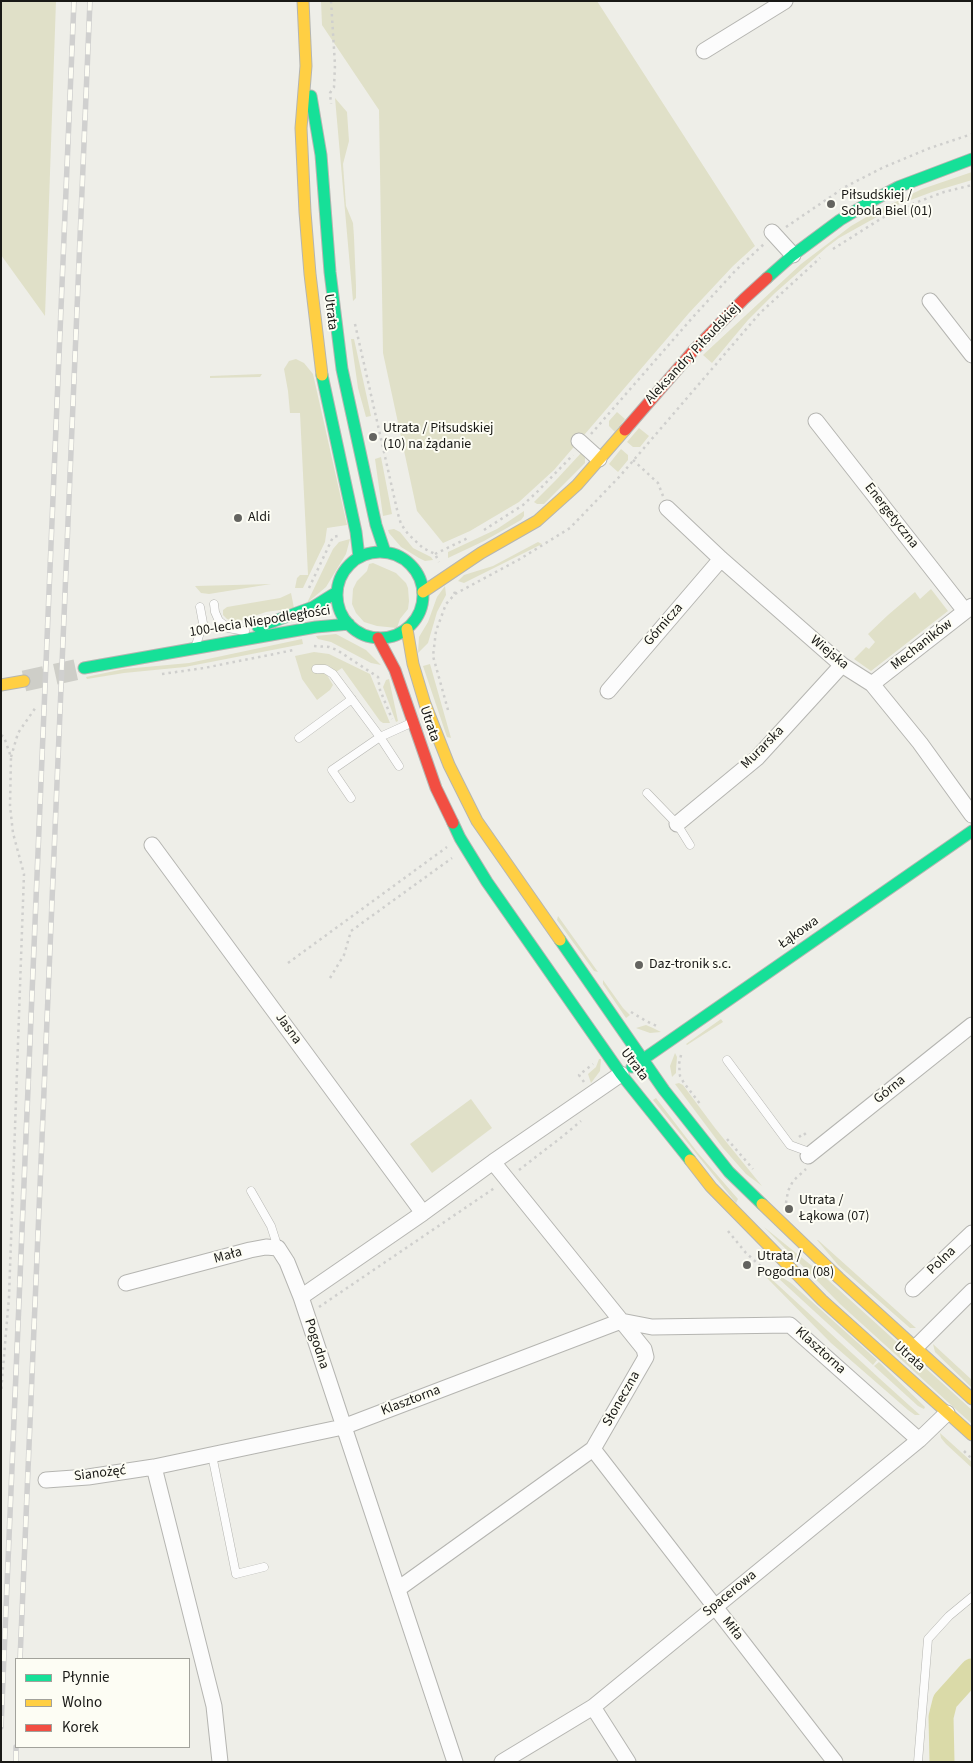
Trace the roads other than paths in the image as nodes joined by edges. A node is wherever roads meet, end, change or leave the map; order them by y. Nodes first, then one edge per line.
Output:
1 (303, 1) edge
2 (785, 1) edge
3 (704, 51) dead end
4 (306, 66) junction
5 (972, 160) edge
6 (772, 232) dead end
7 (793, 255) junction
8 (930, 301) dead end
9 (972, 356) edge
10 (816, 421) dead end
11 (579, 441) dead end
12 (599, 459) junction
13 (667, 508) road end
14 (385, 552) junction
15 (481, 553) junction
16 (359, 557) junction
17 (721, 559) junction
18 (440, 564) road end
19 (338, 592) junction
20 (423, 592) junction
21 (214, 604) dead end
22 (200, 607) dead end
23 (969, 609) edge
24 (349, 624) junction
25 (407, 628) junction
26 (244, 631) junction
27 (378, 638) junction
28 (196, 645) junction
29 (176, 651) junction
30 (842, 665) junction
31 (84, 668) tunnel mouth
32 (316, 669) dead end
33 (24, 681) tunnel mouth
34 (872, 684) junction
35 (1, 685) edge
36 (608, 691) dead end
37 (352, 699) junction
38 (412, 723) junction
39 (380, 737) junction
40 (299, 738) dead end
41 (399, 766) dead end
42 (647, 793) dead end
43 (351, 798) dead end
44 (972, 815) edge
45 (677, 824) junction
46 (972, 831) edge
47 (152, 845) dead end
48 (690, 845) dead end
49 (972, 1025) edge
50 (643, 1060) junction
51 (727, 1060) dead end
52 (621, 1074) junction
53 (810, 1154) joint
54 (493, 1162) junction
55 (251, 1191) dead end
56 (423, 1213) junction
57 (972, 1233) edge
58 (278, 1248) junction
59 (126, 1283) dead end
60 (913, 1289) dead end
61 (972, 1291) edge
62 (301, 1297) junction
63 (620, 1321) junction
64 (915, 1348) junction
65 (972, 1399) edge
66 (947, 1413) junction
67 (343, 1427) junction
68 (972, 1435) edge
69 (919, 1440) junction
70 (593, 1449) junction
71 (212, 1455) junction
72 (154, 1467) junction
73 (46, 1480) dead end
74 (264, 1567) dead end
75 (398, 1589) junction
76 (972, 1597) edge
77 (714, 1607) junction
78 (593, 1708) junction
79 (220, 1762) edge
80 (455, 1762) edge
81 (502, 1762) edge
82 (628, 1762) edge
83 (835, 1762) edge
84 (918, 1762) edge

1 - 4 main road, Utrata
2 - 3 street
4 - 14 main road, Utrata
4 - 16 main road, Utrata
5 - 7 main road, Aleksandry Piłsudskiej
6 - 7 street
7 - 12 main road, Aleksandry Piłsudskiej
8 - 9 street
10 - 23 street, Energetyczna
11 - 12 street
12 - 15 main road, Aleksandry Piłsudskiej
13 - 17 street, Wiejska
14 - 16 main road
14 - 20 main road
15 - 18 main road, Aleksandry Piłsudskiej
15 - 20 main road, Aleksandry Piłsudskiej
16 - 19 main road
17 - 30 street, Wiejska
17 - 36 street, Górnicza
19 - 24 main road
19 - 26 main road, 100-lecia Niepodległości
20 - 25 main road
21 - 26 lane
22 - 28 lane
23 - 34 street, Mechaników
24 - 27 main road
24 - 29 main road, 100-lecia Niepodległości
25 - 27 main road
25 - 50 main road, Utrata
26 - 28 main road, 100-lecia Niepodległości
27 - 38 main road, Utrata
28 - 29 main road, 100-lecia Niepodległości
29 - 31 main road, 100-lecia Niepodległości
30 - 34 street, Wiejska
30 - 45 street, Murarska
32 - 37 lane
33 - 35 main road
34 - 44 street, Wiejska
37 - 39 lane
37 - 40 lane
38 - 39 lane
38 - 52 main road, Utrata
39 - 41 lane
39 - 43 lane
42 - 45 lane
45 - 48 lane
46 - 50 main road, Łąkowa
47 - 56 street, Jasna
49 - 53 street, Górna
50 - 52 main road, Łąkowa
50 - 64 main road, Utrata
51 - 53 lane
52 - 54 street
52 - 66 main road, Utrata
54 - 56 street
54 - 63 street, Słoneczna
55 - 58 lane
56 - 62 street
57 - 60 street, Polna
58 - 59 street, Mała
58 - 62 street
61 - 64 street
62 - 67 street, Pogodna
63 - 67 street, Klasztorna
63 - 69 street, Klasztorna
63 - 70 street, Słoneczna
64 - 65 main road, Utrata
66 - 68 main road, Utrata
66 - 69 street, Spacerowa
67 - 71 street, Klasztorna
67 - 75 street, Pogodna
69 - 77 street, Spacerowa
70 - 75 street, Słoneczna
70 - 77 street, Miła
71 - 72 street, Klasztorna
71 - 74 lane
72 - 73 street, Sianożęć
72 - 79 street
75 - 80 street, Pogodna
76 - 84 lane
77 - 78 street, Spacerowa
77 - 83 street, Miła
78 - 81 street, Spacerowa
78 - 82 street

